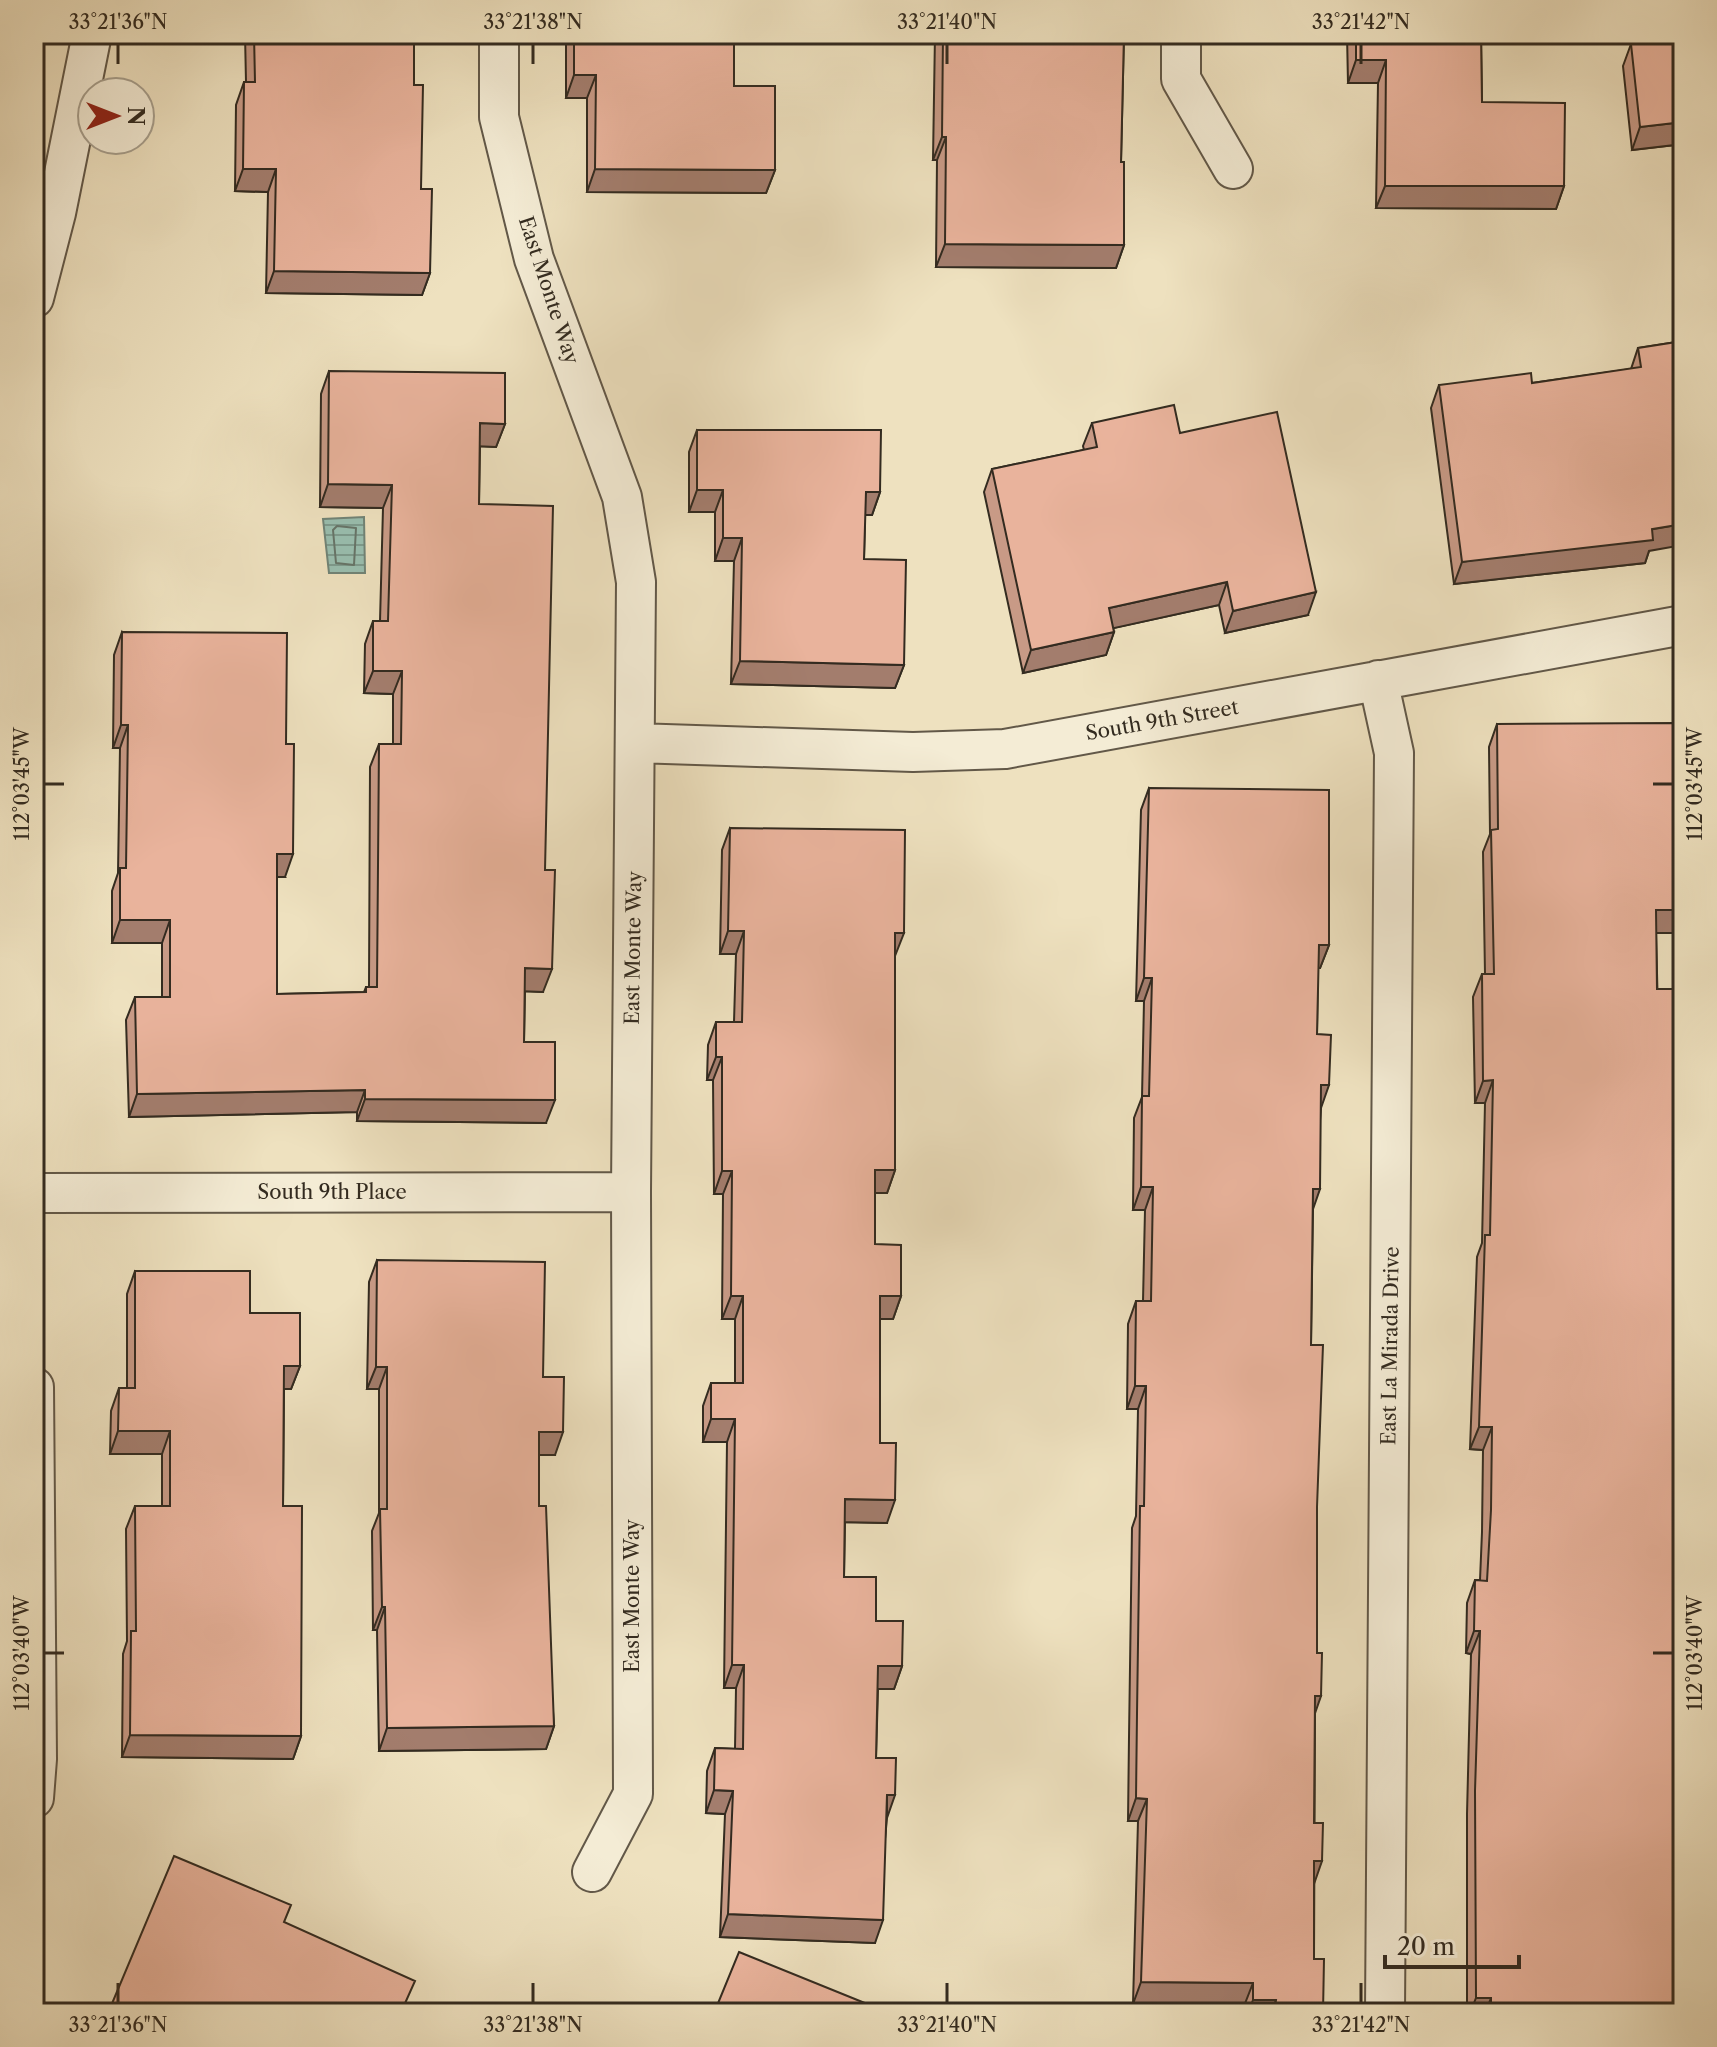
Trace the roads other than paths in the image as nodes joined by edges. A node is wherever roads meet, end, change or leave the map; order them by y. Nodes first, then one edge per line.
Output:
1 (92, 34) edge
2 (499, 34) edge
3 (1181, 34) edge
4 (1233, 169) dead end
5 (34, 298) edge
6 (1683, 625) edge
7 (1378, 680) junction
8 (635, 743) junction
9 (631, 1192) junction
10 (34, 1193) edge
11 (34, 1387) edge
12 (34, 1798) edge
13 (592, 1872) dead end
14 (1385, 2013) edge

1 - 5 street
2 - 8 street, East Monte Way
3 - 4 street
6 - 7 street, South 9th Street
7 - 8 street, South 9th Street
7 - 14 street, East La Mirada Drive
8 - 9 street, East Monte Way
9 - 10 street, South 9th Place
9 - 13 street, East Monte Way
11 - 12 street

